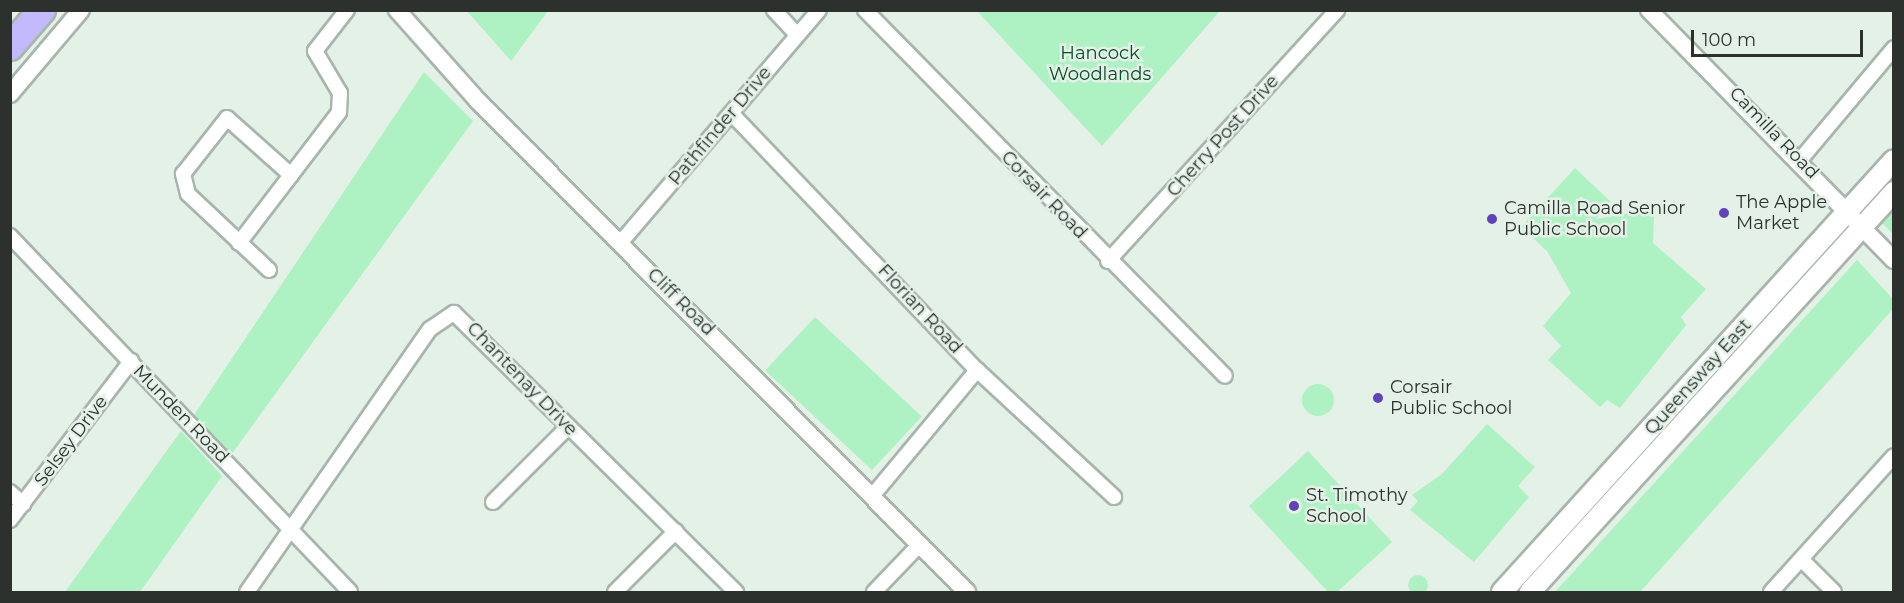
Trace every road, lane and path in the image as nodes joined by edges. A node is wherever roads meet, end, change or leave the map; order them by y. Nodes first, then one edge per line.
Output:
1 (42, 10) edge
2 (81, 10) edge
3 (347, 10) edge
4 (397, 10) edge
5 (774, 10) edge
6 (819, 10) edge
7 (865, 10) edge
8 (1337, 10) edge
9 (1649, 10) edge
10 (797, 35) junction
11 (10, 47) edge
12 (1893, 48) edge
13 (10, 94) edge
14 (732, 114) junction
15 (1800, 160) junction
16 (1893, 160) edge
17 (291, 175) junction
18 (1893, 192) edge
19 (1848, 210) junction
20 (1863, 226) junction
21 (10, 236) edge
22 (621, 242) junction
23 (239, 243) junction
24 (1893, 260) edge
25 (1108, 261) junction
26 (269, 270) dead end
27 (131, 361) junction
28 (977, 370) junction
29 (1226, 376) dead end
30 (568, 427) junction
31 (1893, 456) edge
32 (10, 492) edge
33 (873, 495) junction
34 (1114, 497) dead end
35 (493, 502) dead end
36 (23, 504) junction
37 (10, 520) edge
38 (288, 530) junction
39 (676, 531) junction
40 (920, 544) junction
41 (1802, 560) junction
42 (247, 592) edge
43 (350, 592) edge
44 (615, 592) edge
45 (736, 592) edge
46 (874, 592) edge
47 (967, 592) edge
48 (1502, 592) edge
49 (1530, 592) edge
50 (1771, 592) edge
51 (1834, 592) edge

1 - 11 highway
2 - 13 street
3 - 17 street
4 - 22 street, Cliff Road
5 - 10 street
6 - 10 street, Pathfinder Drive
7 - 25 street, Corsair Road
8 - 25 street, Cherry Post Drive
9 - 15 street, Camilla Road
10 - 14 street, Pathfinder Drive
12 - 15 street
14 - 22 street, Pathfinder Drive
14 - 28 street, Florian Road
15 - 19 street, Camilla Road
16 - 19 main road, Queensway East
17 - 23 street
17 - 23 street
18 - 20 main road, Queensway East
19 - 20 street, Camilla Road
19 - 48 main road, Queensway East
20 - 24 street, Camilla Road
20 - 49 main road, Queensway East
21 - 27 street, Munden Road
22 - 33 street, Cliff Road
23 - 26 street
25 - 29 street, Corsair Road
27 - 36 street, Selsey Drive
27 - 38 street, Munden Road
28 - 33 street
28 - 34 street, Florian Road
30 - 35 street
30 - 38 street, Chantenay Drive
30 - 39 street, Chantenay Drive
31 - 41 street
32 - 36 street
33 - 40 street, Cliff Road
36 - 37 street, Selsey Drive
38 - 42 street, Chantenay Drive
38 - 43 street, Munden Road
39 - 44 street
39 - 45 street, Chantenay Drive
40 - 46 street
40 - 47 street, Cliff Road
41 - 50 street
41 - 51 street

